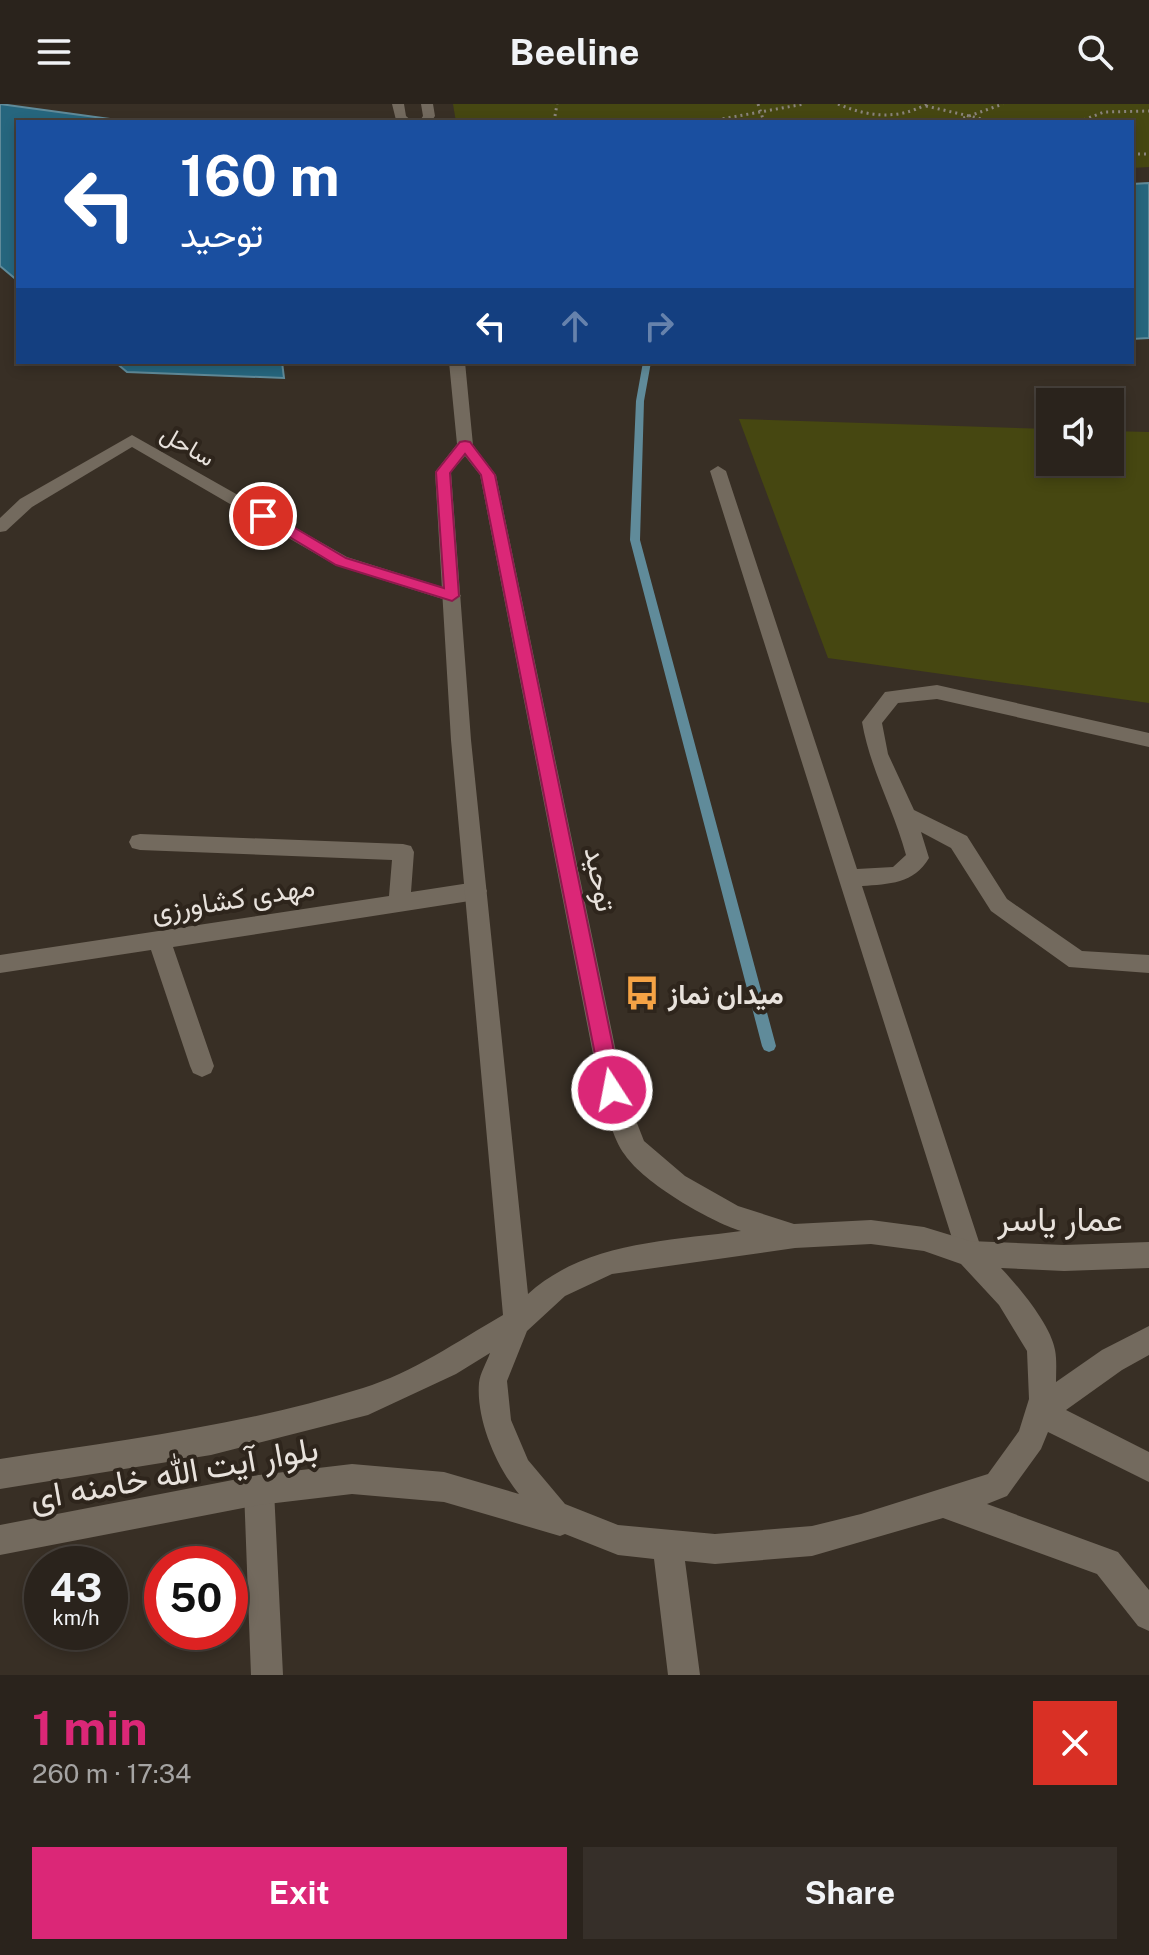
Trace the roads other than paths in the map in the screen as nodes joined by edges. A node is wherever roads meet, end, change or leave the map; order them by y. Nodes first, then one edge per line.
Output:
1 (458, 365) edge
2 (465, 445) junction
3 (718, 471) dead end
4 (0, 527) edge
5 (452, 596) junction
6 (1149, 740) edge
7 (906, 815) junction
8 (140, 842) dead end
9 (848, 878) junction
10 (476, 891) junction
11 (399, 903) junction
12 (159, 940) junction
13 (0, 964) edge
14 (1149, 964) edge
15 (202, 1066) dead end
16 (795, 1236) junction
17 (970, 1254) junction
18 (1149, 1255) edge
19 (517, 1322) junction
20 (1149, 1340) edge
21 (1039, 1412) junction
22 (1149, 1467) edge
23 (0, 1474) edge
24 (259, 1490) junction
25 (946, 1504) junction
26 (594, 1530) junction
27 (0, 1540) edge
28 (668, 1545) junction
29 (1149, 1615) edge
30 (267, 1675) edge
31 (684, 1675) edge

1 - 2 main road
2 - 5 main road
2 - 16 main road, توحید
3 - 9 main road
4 - 5 main road, ساحل
5 - 10 main road
6 - 7 main road
7 - 9 main road
7 - 14 main road
8 - 11 main road
9 - 17 main road
10 - 11 main road, مهدی کشاورزی
10 - 19 main road
11 - 12 main road, مهدی کشاورزی
12 - 13 main road, مهدی کشاورزی
12 - 15 main road
16 - 17 main road
16 - 19 main road
17 - 18 main road, عمار یاسر
17 - 21 main road
19 - 23 main road, بلوار آیت الله خامنه ای
19 - 26 main road
20 - 21 main road
21 - 22 main road
21 - 25 main road
24 - 26 main road, بلوار آیت الله خامنه ای
24 - 27 main road, بلوار آیت الله خامنه ای
24 - 30 main road
25 - 28 main road
25 - 29 main road
26 - 28 main road
28 - 31 main road

